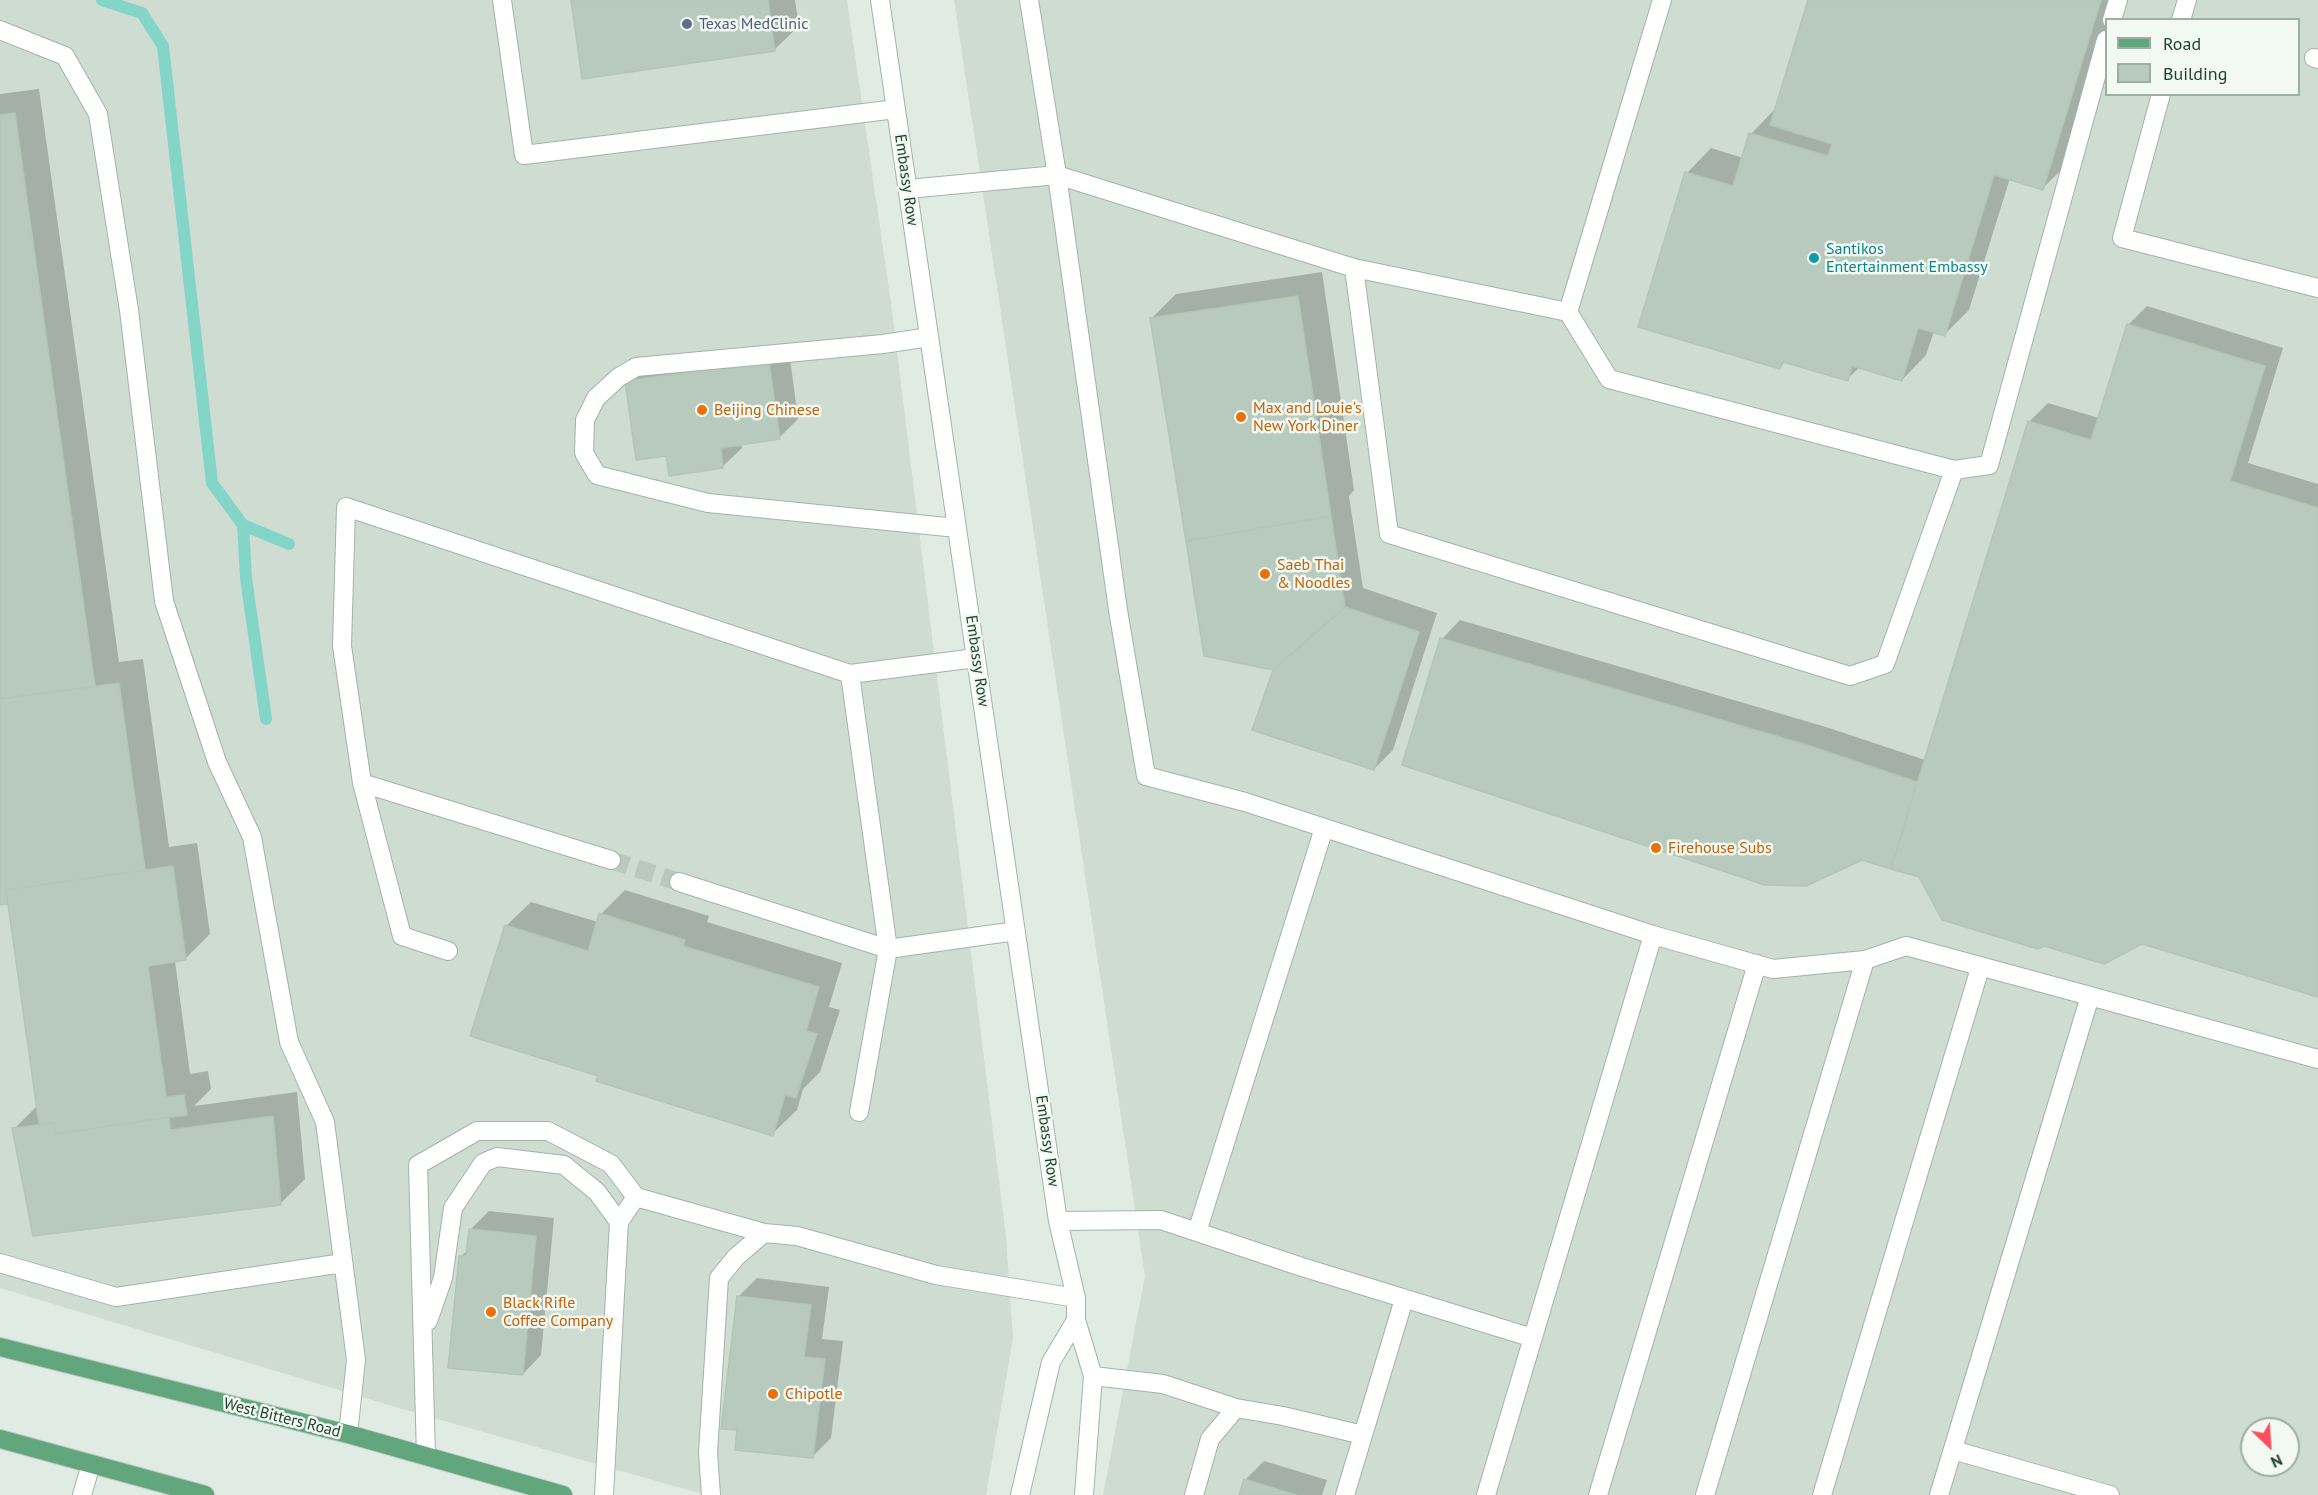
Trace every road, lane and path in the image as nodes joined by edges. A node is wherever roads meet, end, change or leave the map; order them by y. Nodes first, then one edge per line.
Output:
1 (502, 0) edge
2 (880, 0) edge
3 (1029, 0) edge
4 (1662, 0) edge
5 (2118, 0) edge
6 (2187, 0) edge
7 (2113, 18) edge
8 (2182, 18) edge
9 (0, 30) edge
10 (2105, 44) edge
11 (2160, 96) edge
12 (896, 110) junction
13 (1057, 175) junction
14 (908, 189) junction
15 (1354, 268) junction
16 (2318, 288) edge
17 (1568, 312) junction
18 (929, 337) junction
19 (1954, 470) junction
20 (957, 528) junction
21 (976, 658) junction
22 (850, 674) junction
23 (362, 783) junction
24 (1324, 828) junction
25 (612, 861) tunnel mouth
26 (679, 882) tunnel mouth
27 (1016, 931) junction
28 (1653, 935) junction
29 (888, 949) junction
30 (448, 951) dead end
31 (1865, 960) junction
32 (1757, 964) junction
33 (1980, 968) junction
34 (2090, 996) junction
35 (2318, 1059) edge
36 (859, 1112) dead end
37 (636, 1197) junction
38 (1059, 1221) junction
39 (620, 1222) junction
40 (1197, 1232) junction
41 (764, 1233) junction
42 (0, 1263) edge
43 (344, 1263) junction
44 (1076, 1298) junction
45 (1404, 1299) junction
46 (1076, 1320) junction
47 (424, 1332) junction
48 (1533, 1338) junction
49 (0, 1347) edge
50 (1093, 1376) junction
51 (1236, 1408) junction
52 (348, 1434) junction
53 (1363, 1436) junction
54 (0, 1439) edge
55 (1953, 1450) junction
56 (426, 1456) junction
57 (91, 1464) junction
58 (82, 1495) edge
59 (205, 1495) edge
60 (563, 1495) edge
61 (604, 1495) edge
62 (711, 1495) edge
63 (1020, 1495) edge
64 (1084, 1495) edge
65 (1194, 1495) edge
66 (1345, 1495) edge
67 (1486, 1495) edge
68 (1598, 1495) edge
69 (1705, 1495) edge
70 (1822, 1495) edge
71 (1940, 1495) edge
72 (2110, 1495) edge

1 - 12 street
2 - 12 street, Embassy Row
3 - 13 street
4 - 17 street
5 - 7 street
6 - 8 street
9 - 43 street
10 - 19 street
11 - 16 street
12 - 14 street, Embassy Row
13 - 14 street
13 - 15 street
13 - 24 street
14 - 18 street, Embassy Row
15 - 17 street
15 - 19 street
17 - 19 street
18 - 20 street, Embassy Row
18 - 20 street
20 - 21 street, Embassy Row
21 - 22 street
21 - 27 street, Embassy Row
22 - 23 street
22 - 29 street
23 - 25 street
23 - 30 street
24 - 28 street
24 - 40 street
26 - 29 street
27 - 29 street
27 - 38 street, Embassy Row
28 - 32 street
28 - 48 street
29 - 36 street
31 - 32 street
31 - 33 street
31 - 69 street
32 - 68 street
33 - 34 street
33 - 70 street
34 - 35 street
34 - 55 street
37 - 39 street
37 - 41 street
37 - 47 street
38 - 40 street
38 - 44 street, Embassy Row
39 - 47 street
39 - 61 street
40 - 45 street
41 - 44 street
41 - 62 street
42 - 43 street
43 - 52 street
44 - 46 street, Embassy Row
45 - 48 street
45 - 53 street
46 - 50 street, Embassy Row
46 - 63 street
47 - 56 street
48 - 67 street
49 - 52 main road, West Bitters Road
50 - 51 street
50 - 64 street, Embassy Row
51 - 53 street
51 - 65 street
52 - 56 main road, West Bitters Road
53 - 66 street
54 - 57 main road
55 - 71 street
55 - 72 street
56 - 60 main road, West Bitters Road
57 - 58 street
57 - 59 main road

